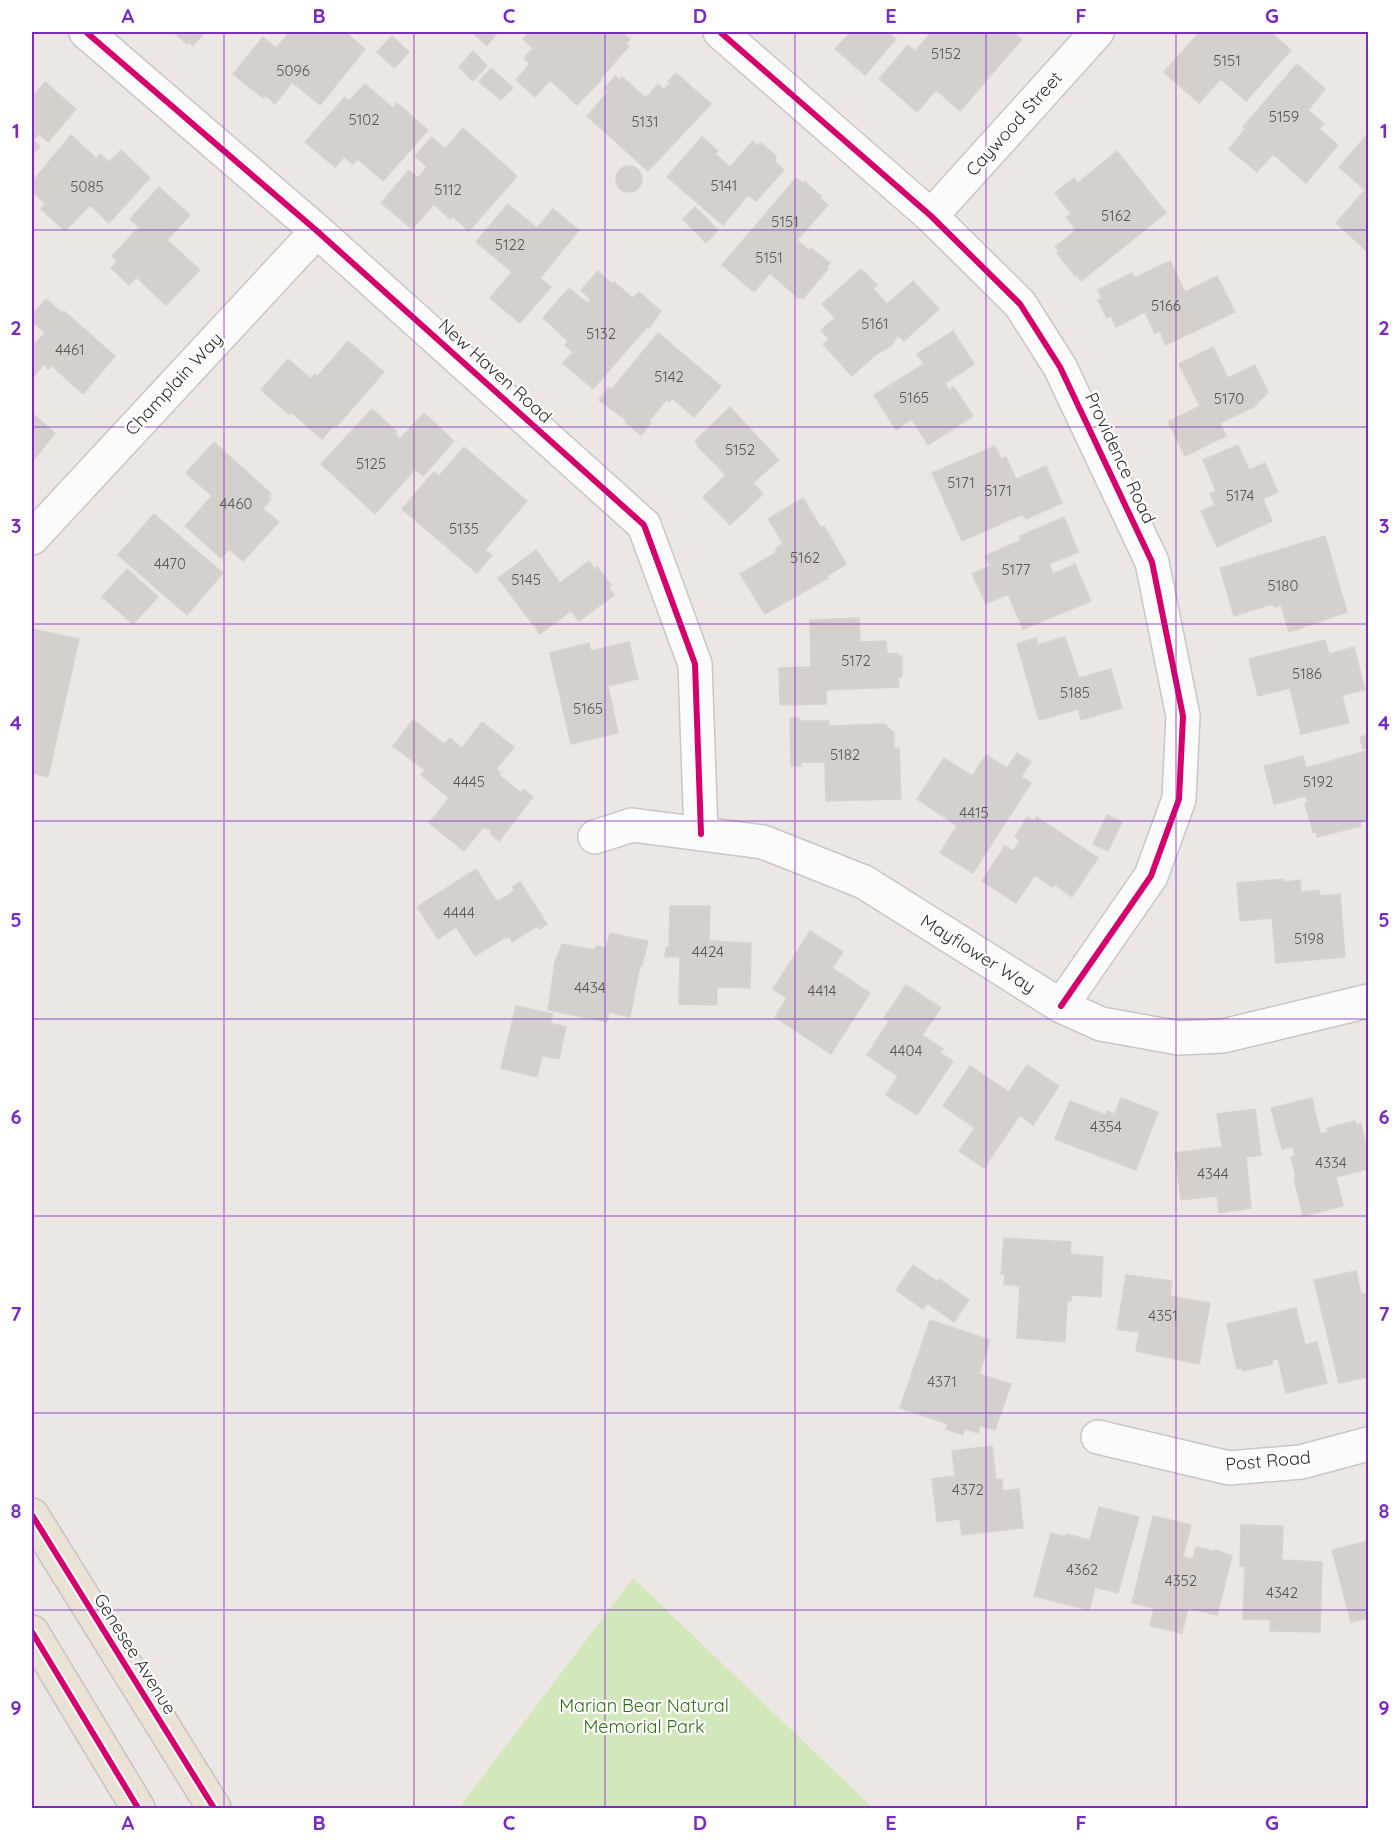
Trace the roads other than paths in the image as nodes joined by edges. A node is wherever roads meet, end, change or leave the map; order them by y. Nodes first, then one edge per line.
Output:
1 (86, 32) edge
2 (720, 32) edge
3 (1097, 32) edge
4 (931, 216) junction
5 (317, 231) junction
6 (32, 538) edge
7 (701, 834) junction
8 (595, 837) dead end
9 (1368, 1001) edge
10 (1061, 1006) junction
11 (1098, 1437) dead end
12 (1368, 1444) edge
13 (32, 1515) edge
14 (32, 1632) edge
15 (138, 1809) edge
16 (214, 1809) edge

1 - 5 street, New Haven Road
2 - 4 street, Providence Road
3 - 4 street, Caywood Street
4 - 10 street, Providence Road
5 - 6 street, Champlain Way
5 - 7 street, New Haven Road
7 - 8 street, Mayflower Way
7 - 10 street, Mayflower Way
9 - 10 street, Mayflower Way
11 - 12 street, Post Road
13 - 16 main road, Genesee Avenue
14 - 15 main road

